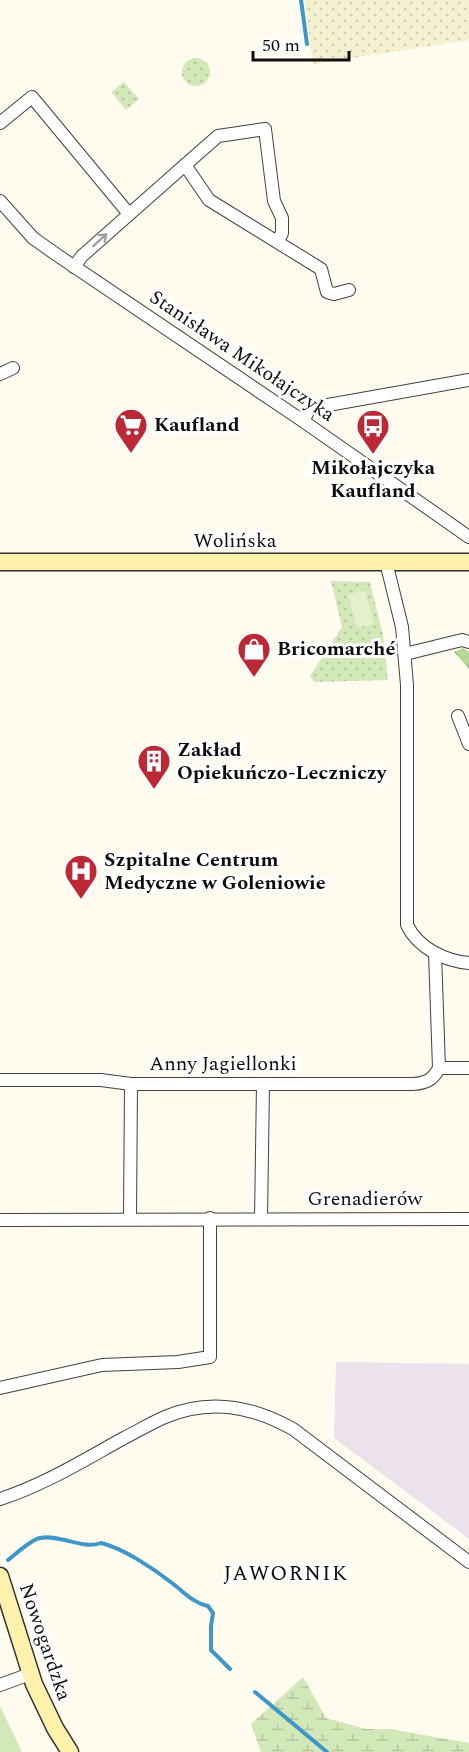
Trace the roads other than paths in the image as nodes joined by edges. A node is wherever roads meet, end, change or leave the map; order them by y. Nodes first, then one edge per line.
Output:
1 (0, 123) edge
2 (185, 165) junction
3 (0, 201) edge
4 (129, 214) junction
5 (278, 241) junction
6 (74, 267) junction
7 (349, 290) dead end
8 (13, 368) dead end
9 (0, 374) edge
10 (469, 380) edge
11 (303, 420) junction
12 (469, 537) edge
13 (0, 562) edge
14 (386, 562) junction
15 (469, 562) edge
16 (469, 642) edge
17 (405, 654) junction
18 (458, 716) dead end
19 (469, 744) edge
20 (435, 953) junction
21 (469, 963) edge
22 (439, 1068) junction
23 (469, 1068) edge
24 (0, 1080) edge
25 (131, 1084) junction
26 (263, 1084) junction
27 (130, 1218) junction
28 (210, 1218) junction
29 (261, 1219) junction
30 (469, 1219) edge
31 (0, 1220) edge
32 (0, 1388) edge
33 (0, 1499) edge
34 (469, 1562) edge
35 (0, 1576) edge
36 (30, 1674) junction
37 (0, 1685) edge
38 (70, 1752) edge

1 - 4 street
2 - 4 street
2 - 5 street
2 - 5 street
3 - 6 street, Stanisława Mikołajczyka
6 -> 4 street
5 - 7 street
6 - 11 street, Stanisława Mikołajczyka
8 - 9 street
10 - 11 street
11 - 12 street, Stanisława Mikołajczyka
13 - 14 street, Wolińska
14 - 15 street, Wolińska
14 - 17 street
16 - 17 street
17 - 20 street
18 - 19 street
20 - 21 street
20 - 22 street
22 - 23 street
22 - 26 street, Anny Jagiellonki
24 - 25 street, Anny Jagiellonki
25 - 26 street, Anny Jagiellonki
25 - 27 street
26 - 29 street
27 - 28 street, Grenadierów
27 - 31 street, Grenadierów
28 - 29 street, Grenadierów
28 - 32 street
29 - 30 street, Grenadierów
33 - 34 street
35 - 36 street, Nowogardzka
36 - 37 street
36 - 38 street, Nowogardzka

